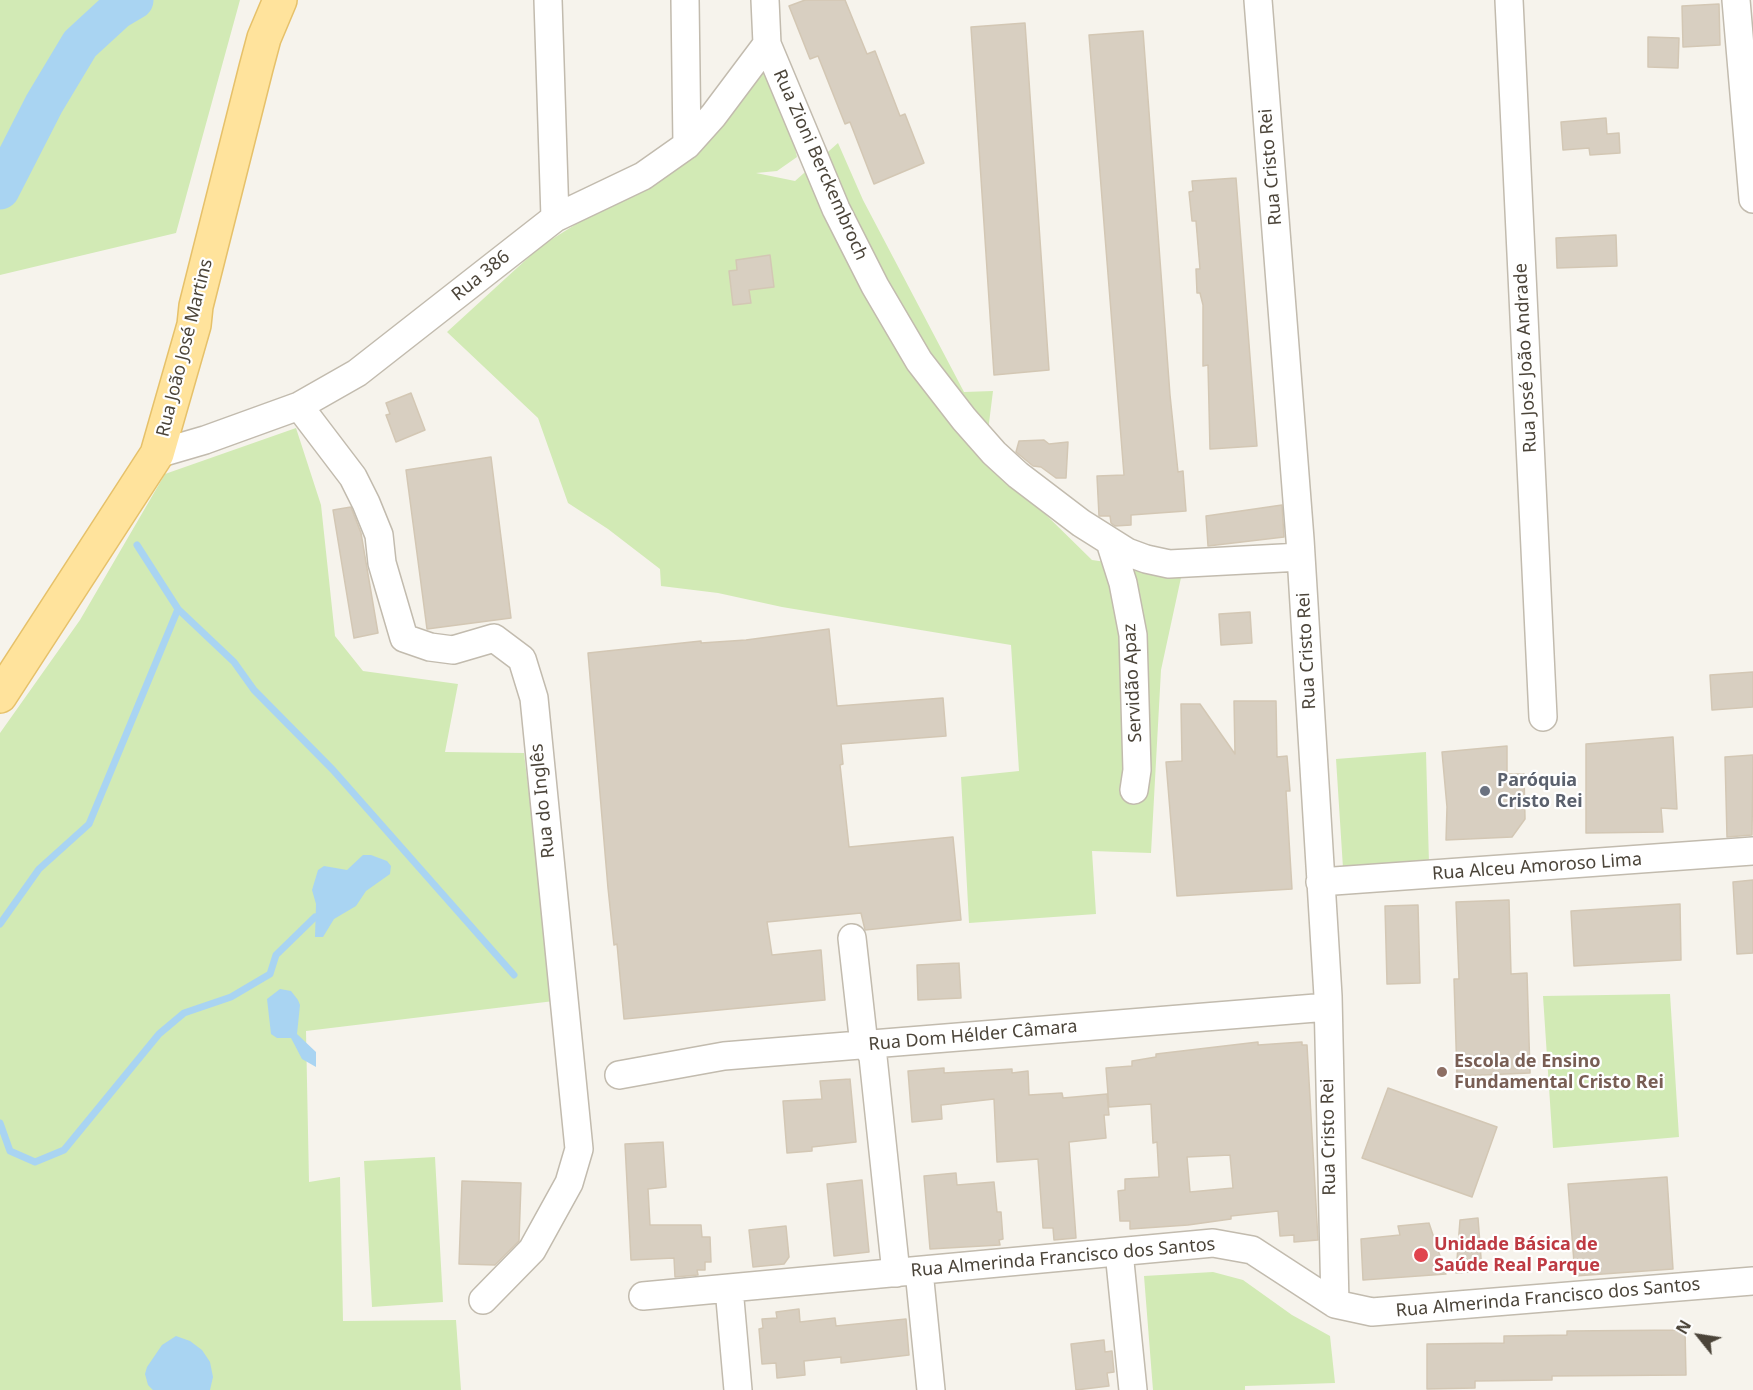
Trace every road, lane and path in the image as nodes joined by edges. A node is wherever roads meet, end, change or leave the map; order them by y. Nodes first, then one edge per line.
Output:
1 (280, 0) edge
2 (548, 0) edge
3 (685, 0) edge
4 (765, 0) edge
5 (1258, 0) edge
6 (1509, 0) edge
7 (1736, 0) edge
8 (767, 44) junction
9 (687, 145) junction
10 (1753, 199) edge
11 (555, 218) junction
12 (299, 406) junction
13 (157, 454) junction
14 (1110, 542) junction
15 (1301, 557) junction
16 (0, 696) edge
17 (1543, 717) dead end
18 (1134, 790) dead end
19 (1753, 851) edge
20 (1320, 882) junction
21 (852, 938) dead end
22 (1328, 1007) junction
23 (868, 1044) junction
24 (619, 1075) dead end
25 (1119, 1252) junction
26 (908, 1272) junction
27 (1753, 1281) edge
28 (729, 1288) junction
29 (643, 1296) dead end
30 (483, 1300) dead end
31 (1335, 1304) junction
32 (738, 1390) edge
33 (931, 1390) edge
34 (1133, 1390) edge

1 - 13 main road, Rua João José Martins
2 - 11 street
3 - 9 street
4 - 8 street, Rua Zioni Berckembroch
5 - 15 street, Rua Cristo Rei
6 - 17 street, Rua José João Andrade
7 - 10 street
8 - 9 street, Rua 386
8 - 14 street, Rua Zioni Berckembroch
9 - 11 street, Rua 386
11 - 12 street, Rua 386
12 - 13 street, Rua 386
12 - 30 street, Rua do Inglês
13 - 16 main road, Rua João José Martins
14 - 15 street, Rua Zioni Berckembroch
14 - 18 street, Servidão Apaz
15 - 20 street, Rua Cristo Rei
19 - 20 street, Rua Alceu Amoroso Lima
20 - 22 street, Rua Cristo Rei
21 - 23 street
22 - 23 street, Rua Dom Hélder Câmara
22 - 31 street, Rua Cristo Rei
23 - 24 street, Rua Dom Hélder Câmara
23 - 26 street
25 - 26 street, Rua Almerinda Francisco dos Santos
25 - 31 street, Rua Almerinda Francisco dos Santos
25 - 34 street
26 - 28 street, Rua Almerinda Francisco dos Santos
26 - 33 street
27 - 31 street, Rua Almerinda Francisco dos Santos
28 - 29 street, Rua Almerinda Francisco dos Santos
28 - 32 street

